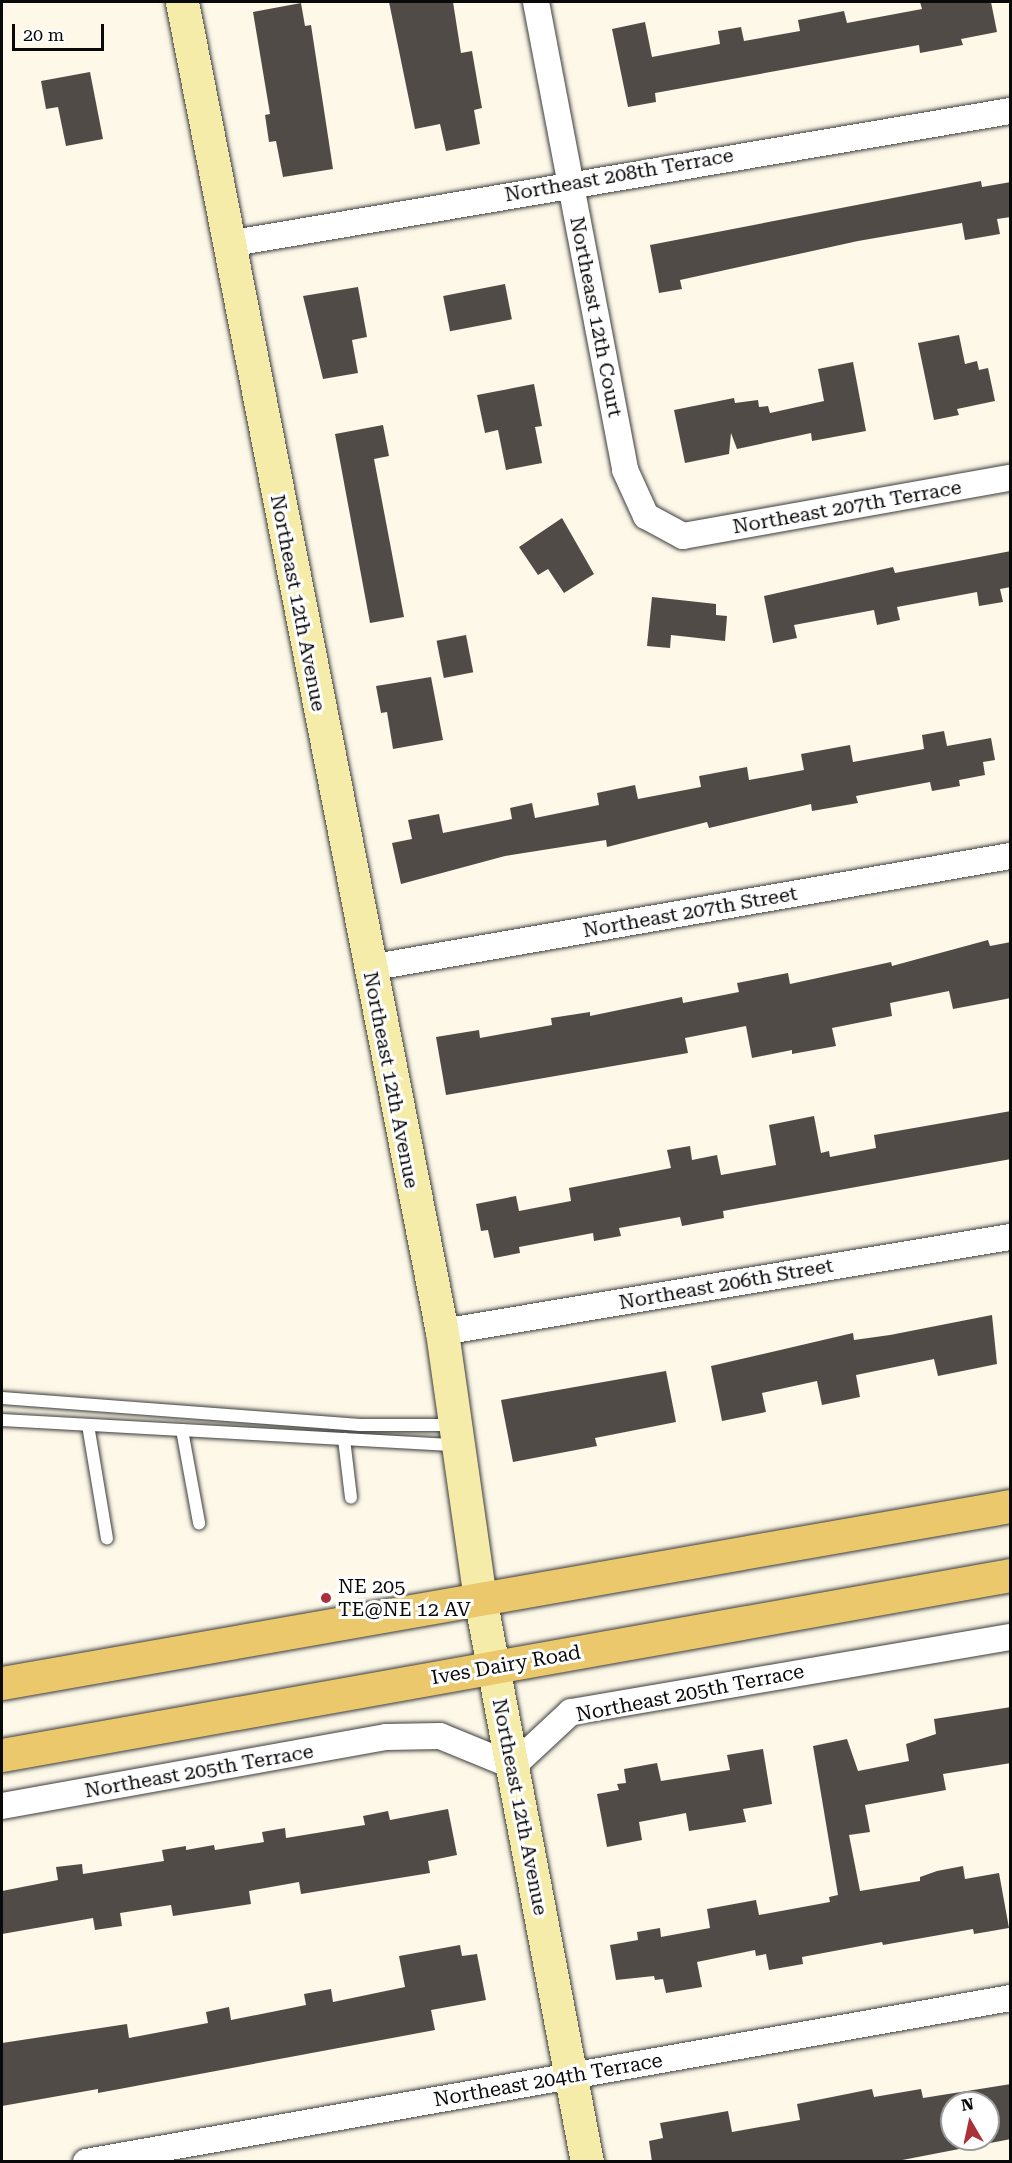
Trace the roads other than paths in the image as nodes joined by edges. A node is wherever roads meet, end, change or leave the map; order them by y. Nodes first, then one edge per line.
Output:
1 (182, 2) edge
2 (536, 2) edge
3 (1011, 111) edge
4 (571, 183) junction
5 (228, 244) junction
6 (1011, 478) edge
7 (683, 536) joint
8 (1011, 856) edge
9 (369, 968) junction
10 (1011, 1237) edge
11 (442, 1332) junction
12 (2, 1398) edge
13 (2, 1420) edge
14 (88, 1425) junction
15 (182, 1430) junction
16 (454, 1435) junction
17 (344, 1439) junction
18 (351, 1498) dead end
19 (1011, 1506) edge
20 (199, 1522) dead end
21 (107, 1538) dead end
22 (1011, 1575) edge
23 (480, 1598) junction
24 (1011, 1637) edge
25 (494, 1667) junction
26 (2, 1683) edge
27 (2, 1755) edge
28 (513, 1766) junction
29 (2, 1806) edge
30 (1011, 1998) edge
31 (571, 2076) junction
32 (86, 2162) edge
33 (587, 2162) edge

1 - 5 street, Northeast 12th Avenue
2 - 4 street, Northeast 12th Court
3 - 4 street, Northeast 208th Terrace
4 - 5 street, Northeast 208th Terrace
4 - 7 street, Northeast 12th Court
5 - 9 street, Northeast 12th Avenue
6 - 7 street, Northeast 207th Terrace
8 - 9 street, Northeast 207th Street
9 - 11 street, Northeast 12th Avenue
10 - 11 street, Northeast 206th Street
11 - 16 street, Northeast 12th Avenue
12 - 16 lane
13 - 14 lane
14 - 15 lane
14 - 21 lane
15 - 17 lane
15 - 20 lane
16 - 17 lane
16 - 23 street, Northeast 12th Avenue
17 - 18 lane
19 - 23 main road
22 - 25 main road, Ives Dairy Road
23 - 25 street, Northeast 12th Avenue
23 - 26 main road
24 - 28 street, Northeast 205th Terrace
25 - 27 main road, Ives Dairy Road
25 - 28 street, Northeast 12th Avenue
28 - 29 street, Northeast 205th Terrace
28 - 31 street, Northeast 12th Avenue
30 - 31 street, Northeast 204th Terrace
31 - 32 street, Northeast 204th Terrace
31 - 33 street, Northeast 12th Avenue

